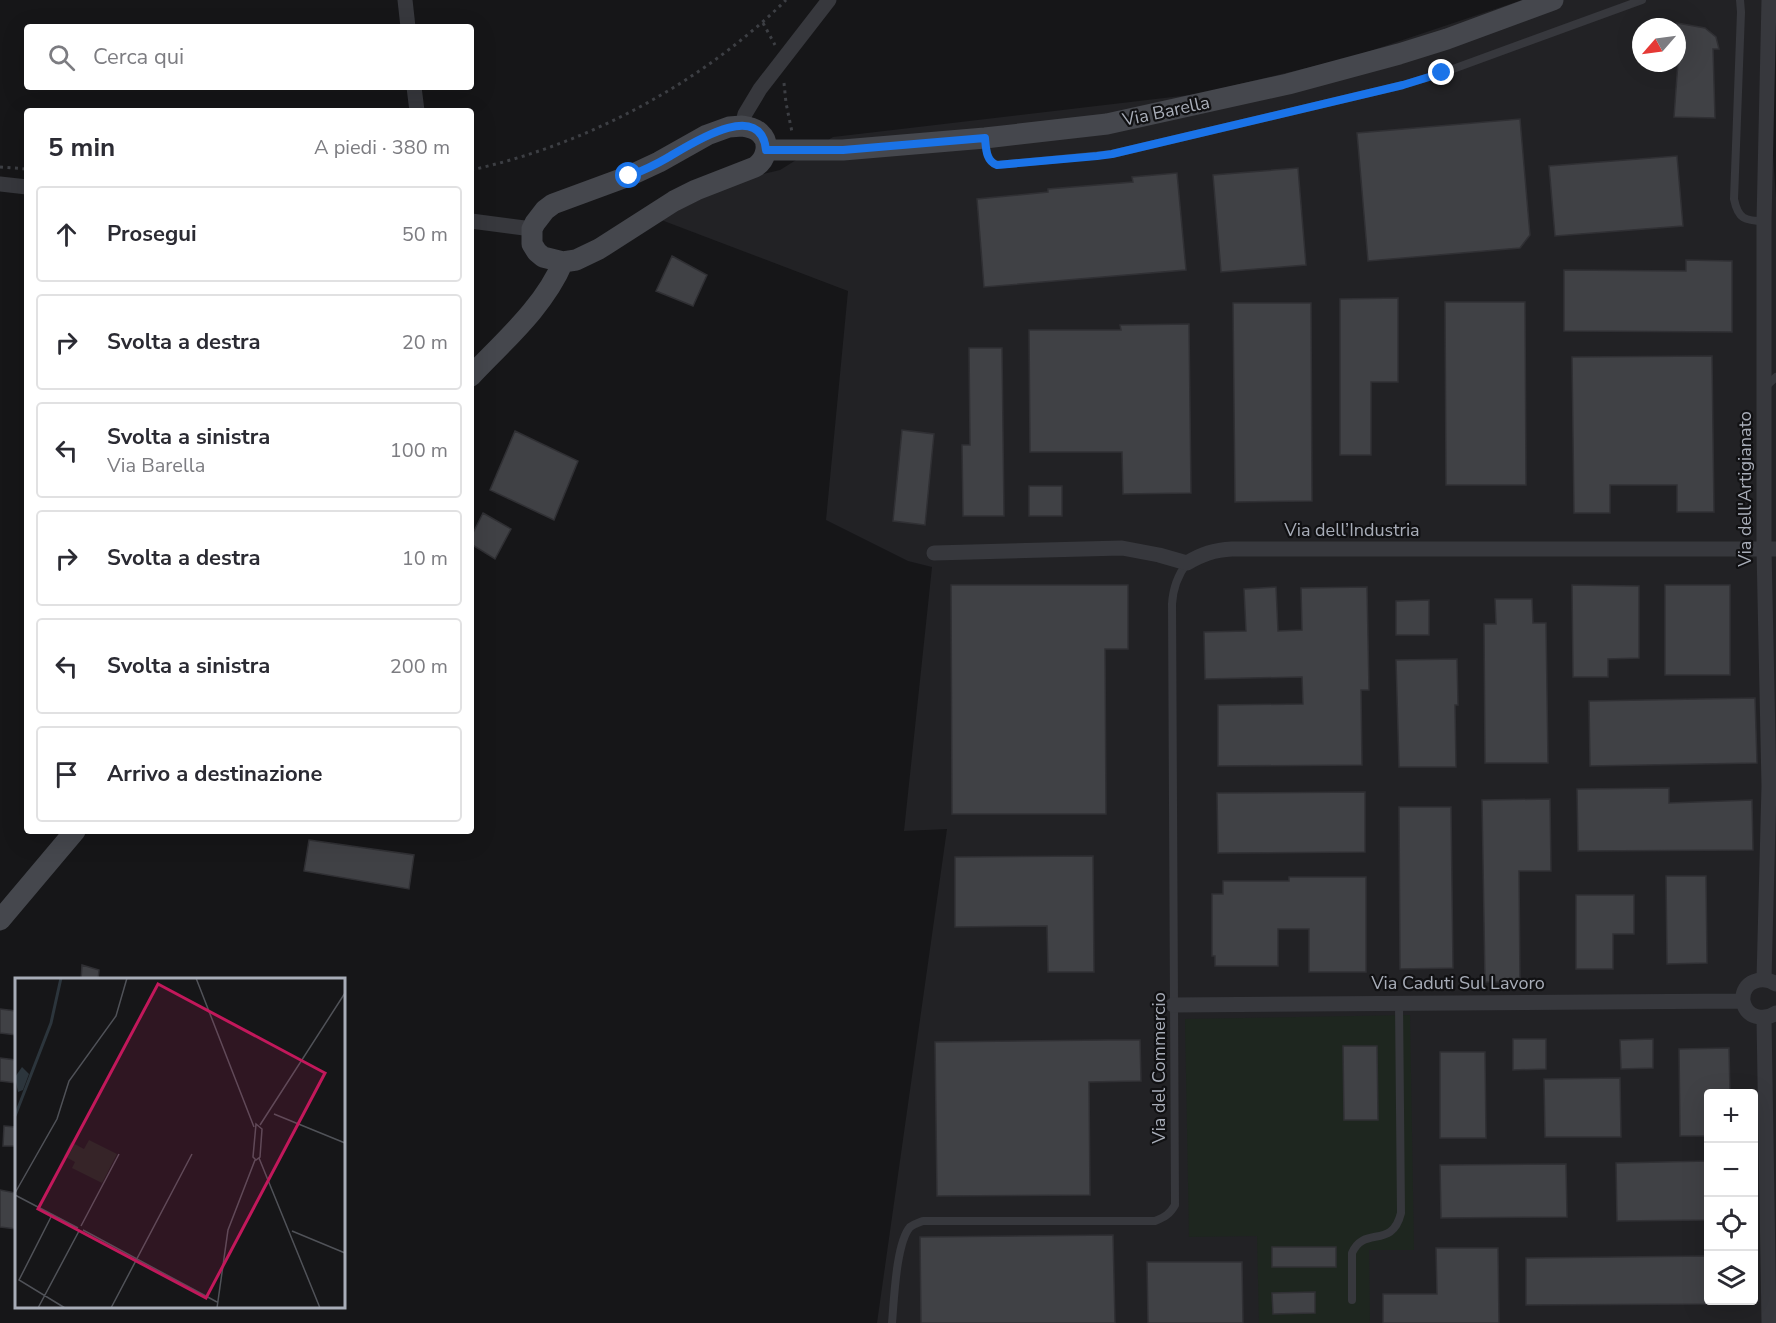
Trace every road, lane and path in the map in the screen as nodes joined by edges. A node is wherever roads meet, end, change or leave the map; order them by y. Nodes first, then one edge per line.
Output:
1 (405, 0) edge
2 (786, 0) edge
3 (829, 0) edge
4 (1553, 0) edge
5 (1642, 0) edge
6 (1740, 0) edge
7 (1769, 0) edge
8 (763, 23) junction
9 (408, 24) edge
10 (778, 49) dead end
11 (784, 81) dead end
12 (414, 90) edge
13 (417, 108) edge
14 (741, 126) junction
15 (792, 132) dead end
16 (985, 138) junction
17 (766, 150) junction
18 (0, 167) edge
19 (24, 169) edge
20 (474, 169) edge
21 (0, 184) edge
22 (24, 187) edge
23 (474, 221) edge
24 (1764, 221) junction
25 (532, 229) junction
26 (563, 262) junction
27 (474, 373) edge
28 (1776, 377) edge
29 (1764, 388) junction
30 (1770, 549) edge
31 (934, 552) dead end
32 (1186, 563) junction
33 (1772, 785) edge
34 (72, 834) edge
35 (0, 920) edge
36 (1770, 981) edge
37 (1743, 1001) junction
38 (1399, 1003) junction
39 (1173, 1005) junction
40 (1770, 1015) edge
41 (1772, 1217) edge
42 (1352, 1300) dead end
43 (892, 1323) edge
44 (1769, 1323) edge

1 - 9 street
2 - 8 path
3 - 14 street
4 - 16 street, Via Barella
5 - 16 lane
6 - 24 lane
7 - 24 street, Via dell'Artigianato
8 - 10 path
8 - 20 path
11 - 15 path
12 - 13 street
14 - 17 street
14 - 25 street
16 - 17 street, Via Barella
17 - 26 street
18 - 19 path
21 - 22 street
23 - 25 street
24 - 29 street, Via dell'Artigianato
25 - 26 street
26 - 27 street
28 - 29 lane
29 - 30 street, Via dell'Artigianato
30 - 32 street, Via dell’Industria
30 - 33 street, Via dell'Artigianato
31 - 32 street
32 - 39 lane, Via del Commercio
33 - 36 street, Via dell'Artigianato
34 - 35 street
36 - 37 street
37 - 38 street, Via Caduti Sul Lavoro
37 - 40 street
38 - 39 street, Via Caduti Sul Lavoro
38 - 42 lane
39 - 43 lane, Via del Commercio
40 - 41 street
41 - 44 street

